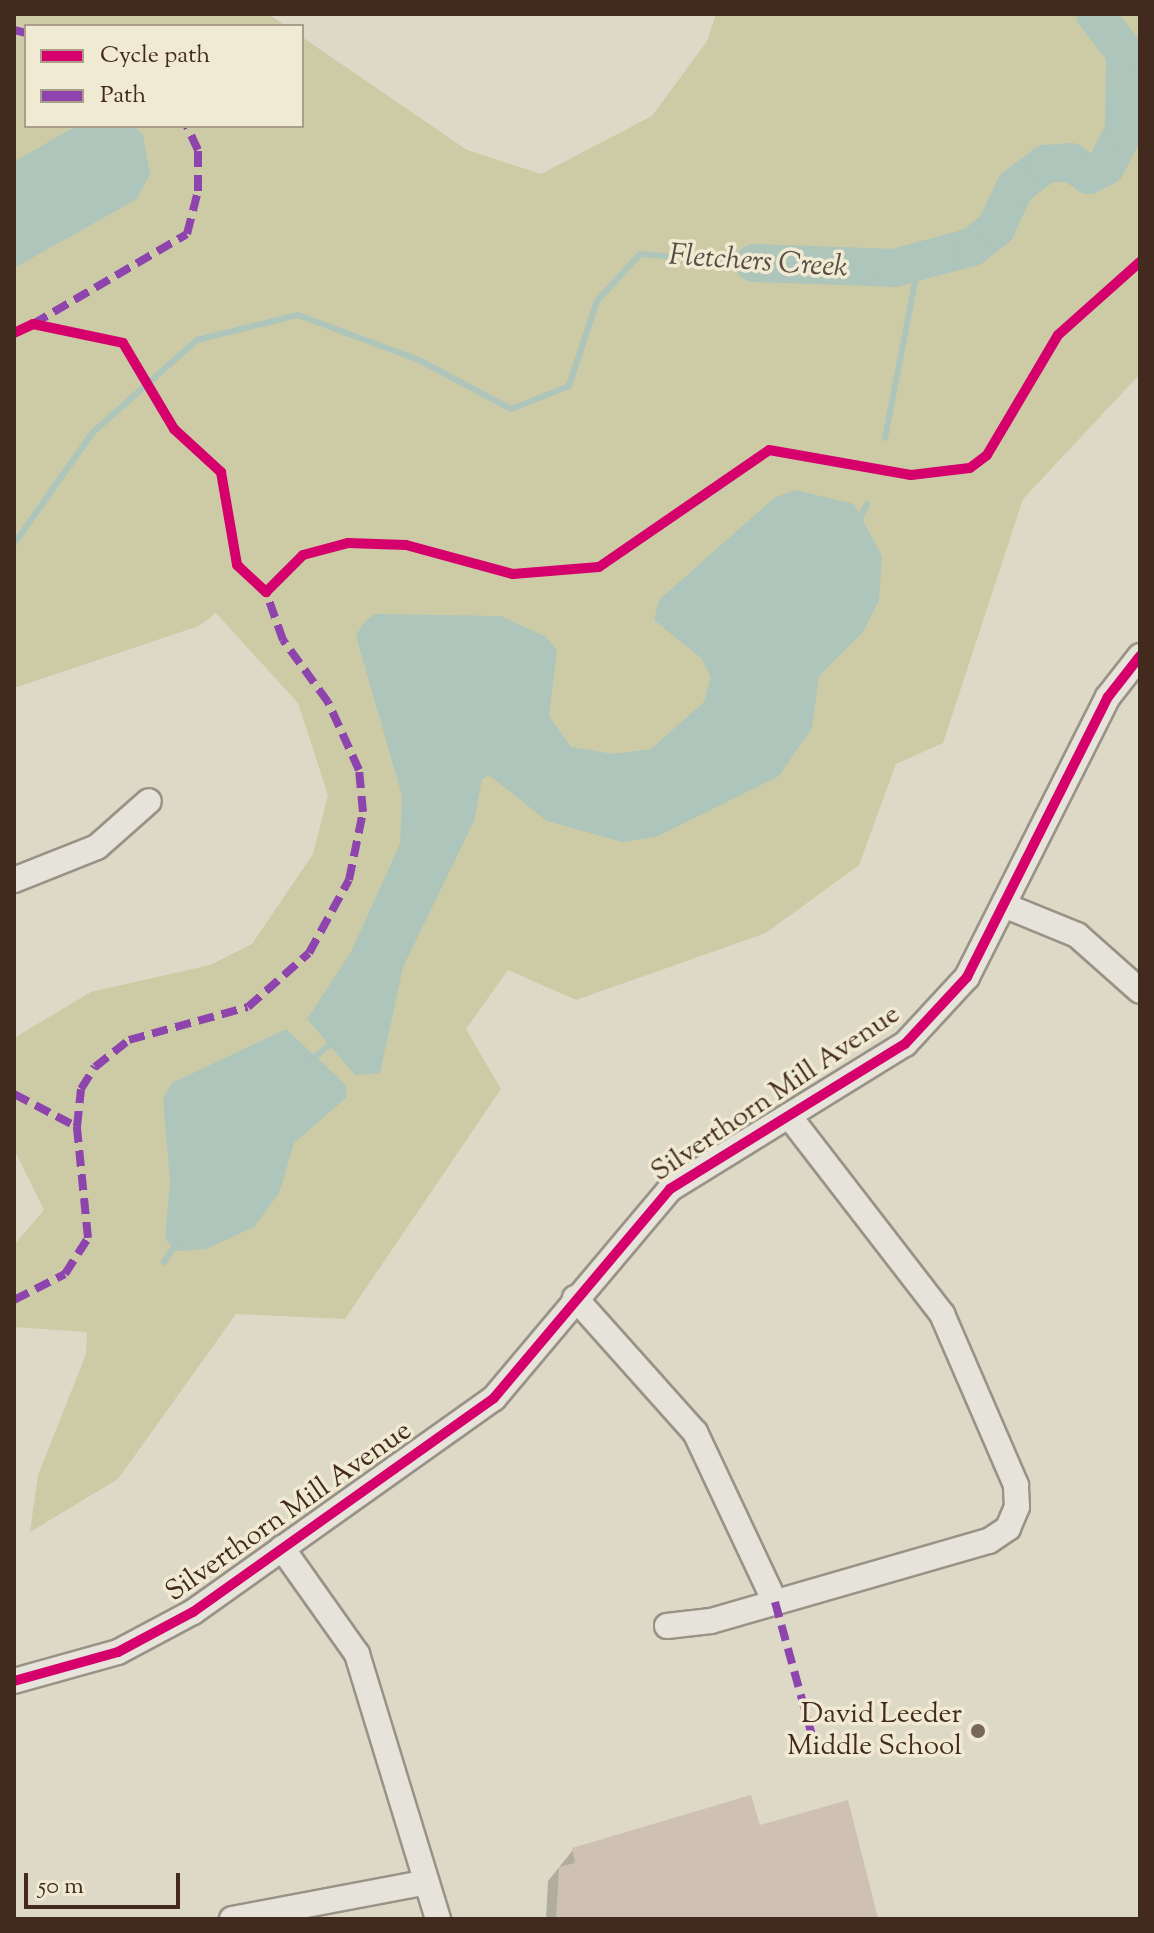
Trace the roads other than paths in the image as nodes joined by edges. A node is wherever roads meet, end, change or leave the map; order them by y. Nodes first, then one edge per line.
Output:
1 (1140, 656) edge
2 (149, 801) dead end
3 (14, 880) edge
4 (1006, 906) junction
5 (1140, 991) edge
6 (789, 1116) junction
7 (575, 1298) junction
8 (282, 1548) junction
9 (775, 1602) junction
10 (667, 1626) dead end
11 (14, 1681) edge
12 (427, 1882) junction
13 (232, 1919) edge
14 (438, 1919) edge

1 - 4 street, Silverthorn Mill Avenue
2 - 3 street
4 - 5 street
4 - 6 street, Silverthorn Mill Avenue
6 - 7 street, Silverthorn Mill Avenue
6 - 9 street
7 - 8 street, Silverthorn Mill Avenue
7 - 9 street
8 - 11 street, Silverthorn Mill Avenue
8 - 12 street
9 - 10 street
12 - 13 street
12 - 14 street

